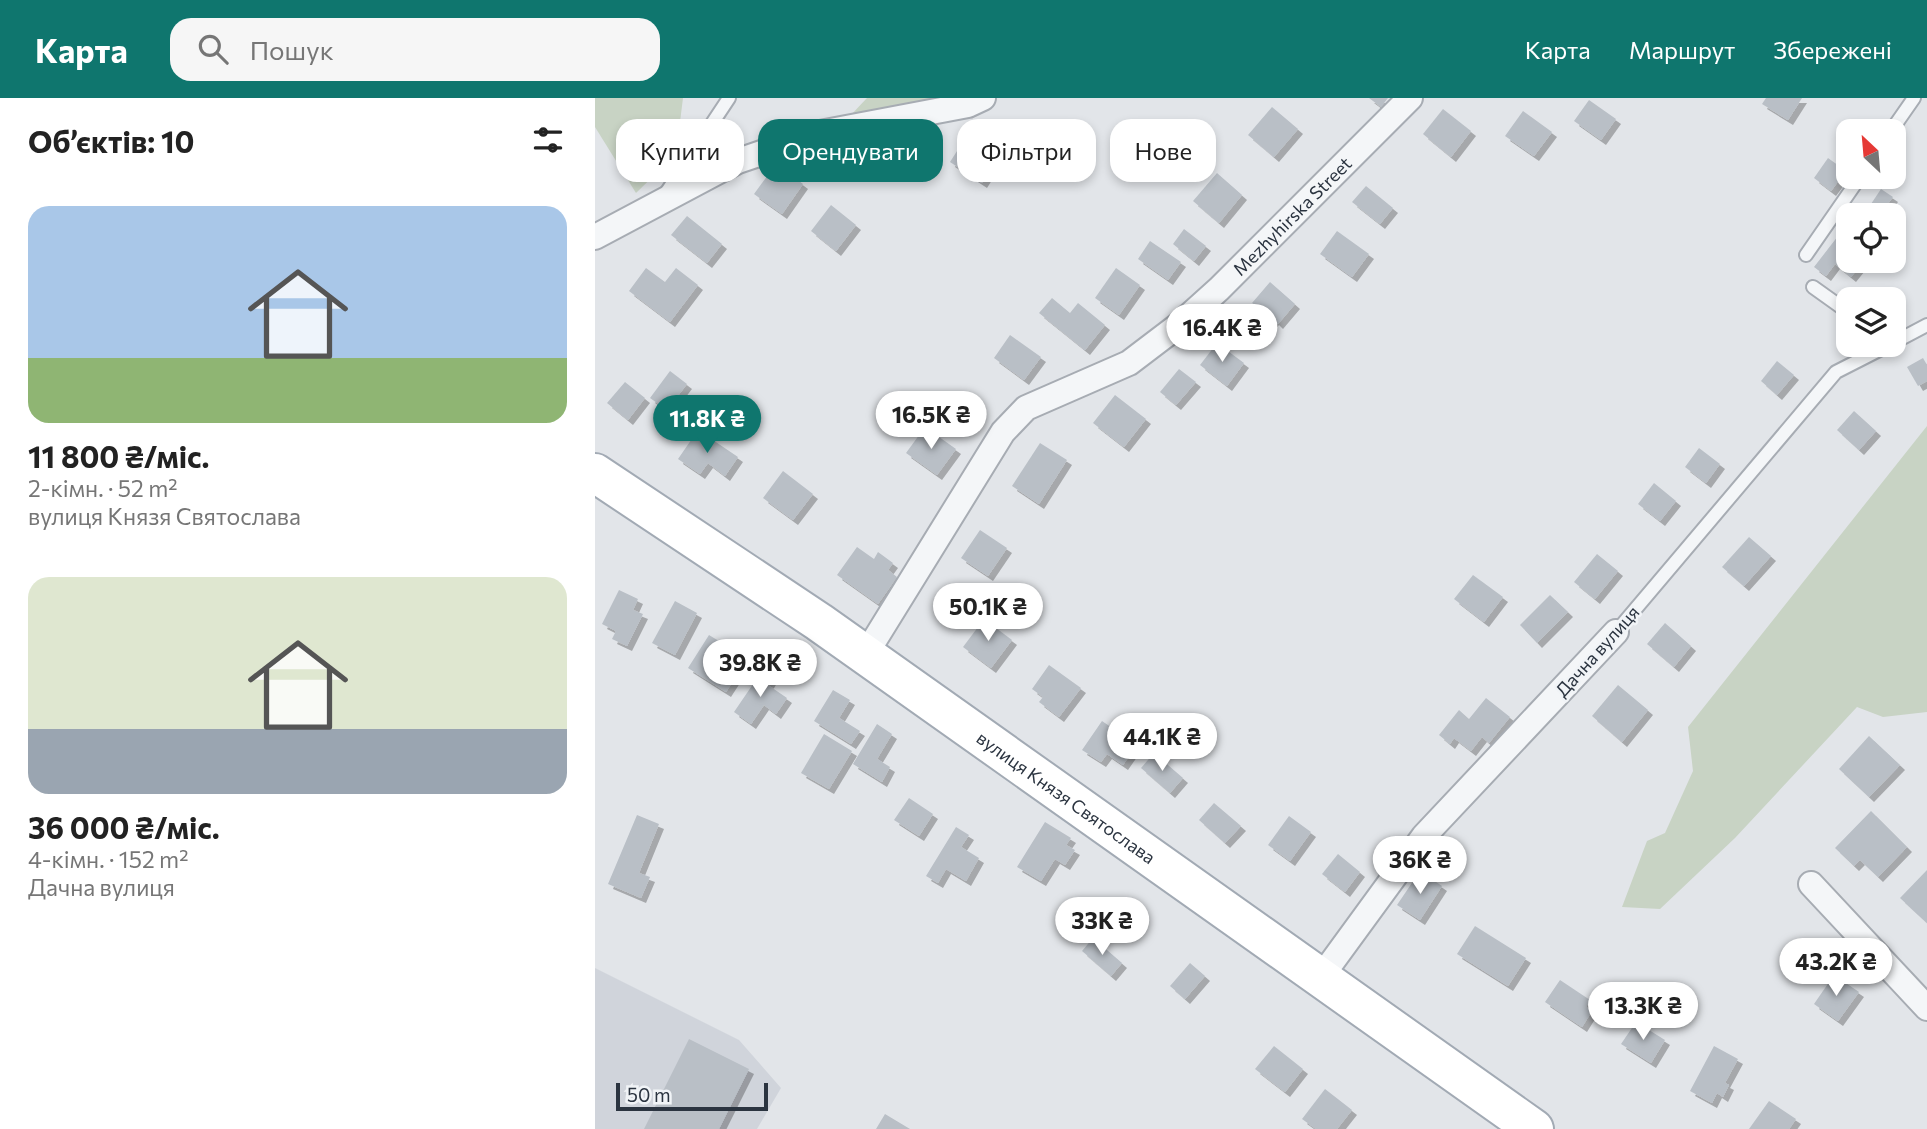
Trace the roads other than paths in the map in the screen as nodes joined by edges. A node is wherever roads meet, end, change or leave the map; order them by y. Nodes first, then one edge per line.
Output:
1 (729, 98) edge
2 (983, 98) edge
3 (1410, 98) edge
4 (1914, 98) edge
5 (1899, 119) edge
6 (1852, 189) edge
7 (660, 202) junction
8 (595, 237) edge
9 (1806, 255) dead end
10 (1813, 287) dead end
11 (1836, 303) edge
12 (1927, 325) edge
13 (1906, 336) edge
14 (1865, 357) edge
15 (595, 473) edge
16 (1616, 632) joint
17 (865, 657) junction
18 (1811, 884) dead end
19 (1321, 977) junction
20 (1927, 1008) edge
21 (1534, 1129) edge

1 - 7 lane
2 - 7 street
3 - 17 street, Mezhyhirska Street
4 - 5 lane
6 - 9 lane
7 - 8 street
10 - 11 lane
12 - 13 lane, Дачна вулиця
14 - 16 lane, Дачна вулиця
15 - 17 main road, вулиця Князя Святослава
16 - 19 street, Дачна вулиця
17 - 19 main road, вулиця Князя Святослава
18 - 20 street
19 - 21 main road, вулиця Князя Святослава

